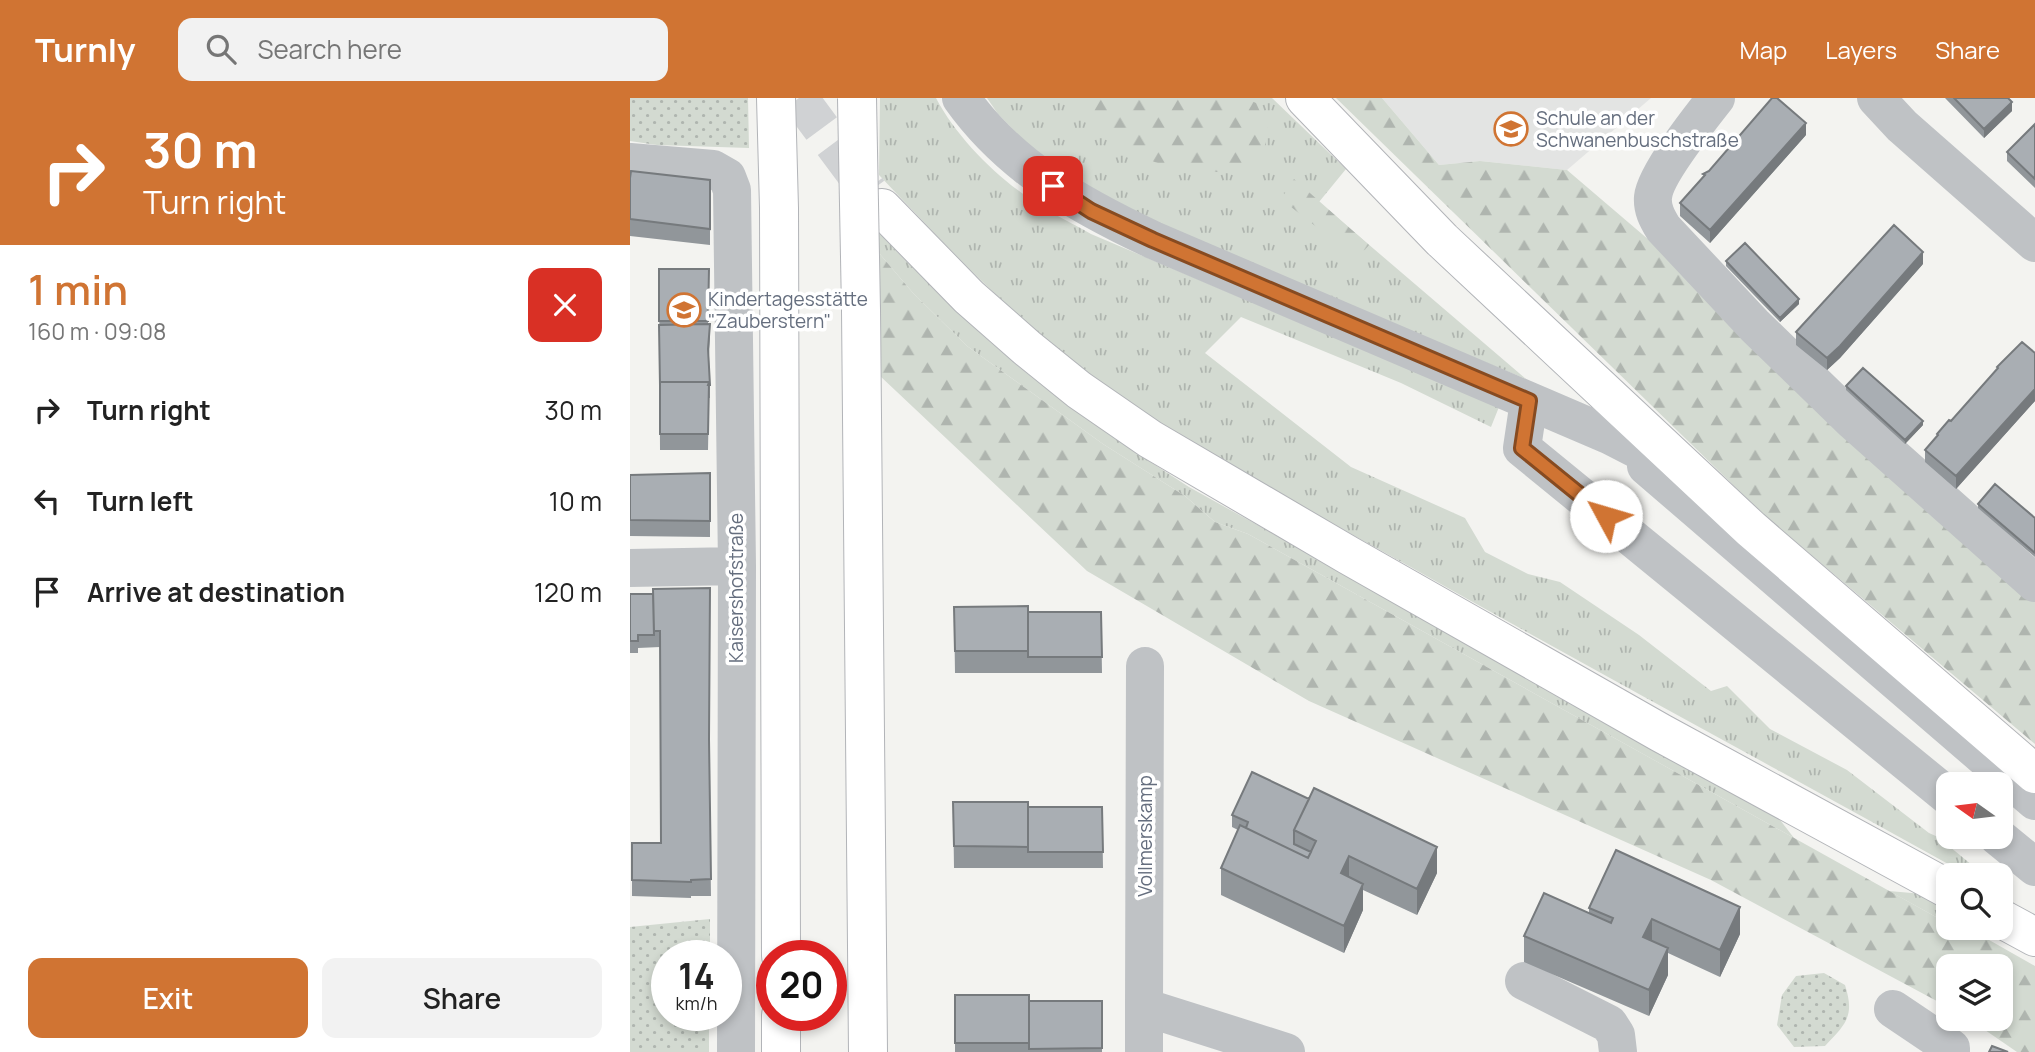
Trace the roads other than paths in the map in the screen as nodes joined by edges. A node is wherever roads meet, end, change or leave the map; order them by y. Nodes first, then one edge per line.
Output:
1 (776, 98) edge
2 (857, 98) edge
3 (961, 98) edge
4 (1305, 98) edge
5 (1716, 98) edge
6 (1876, 98) edge
7 (630, 162) edge
8 (882, 208) tunnel mouth
9 (2035, 243) edge
10 (1529, 401) junction
11 (1611, 436) junction
12 (1704, 484) junction
13 (737, 566) junction
14 (630, 568) edge
15 (2035, 583) edge
16 (1145, 666) dead end
17 (2035, 774) edge
18 (1936, 786) edge
19 (2035, 800) edge
20 (1936, 882) edge
21 (2013, 925) edge
22 (2035, 937) edge
23 (781, 940) edge
24 (1524, 981) dead end
25 (1144, 1007) junction
26 (1893, 1009) dead end
27 (781, 1031) edge
28 (736, 1052) edge
29 (781, 1052) edge
30 (868, 1052) edge
31 (1144, 1052) edge
32 (1286, 1052) edge
33 (1618, 1052) edge
34 (1951, 1052) edge

1 - 23 highway
2 - 30 highway, bridge
3 - 10 street
4 - 12 highway
5 - 15 street
6 - 9 street
7 - 13 street, Kaisershofstraße
8 - 20 highway
10 - 11 street
10 - 18 street
11 - 12 street
11 - 19 street
12 - 17 highway
13 - 14 street
13 - 28 street, Kaisershofstraße
16 - 25 street, Vollmerskamp
21 - 22 highway
24 - 33 street
25 - 31 street, Vollmerskamp
25 - 32 street
26 - 34 street
27 - 29 highway

